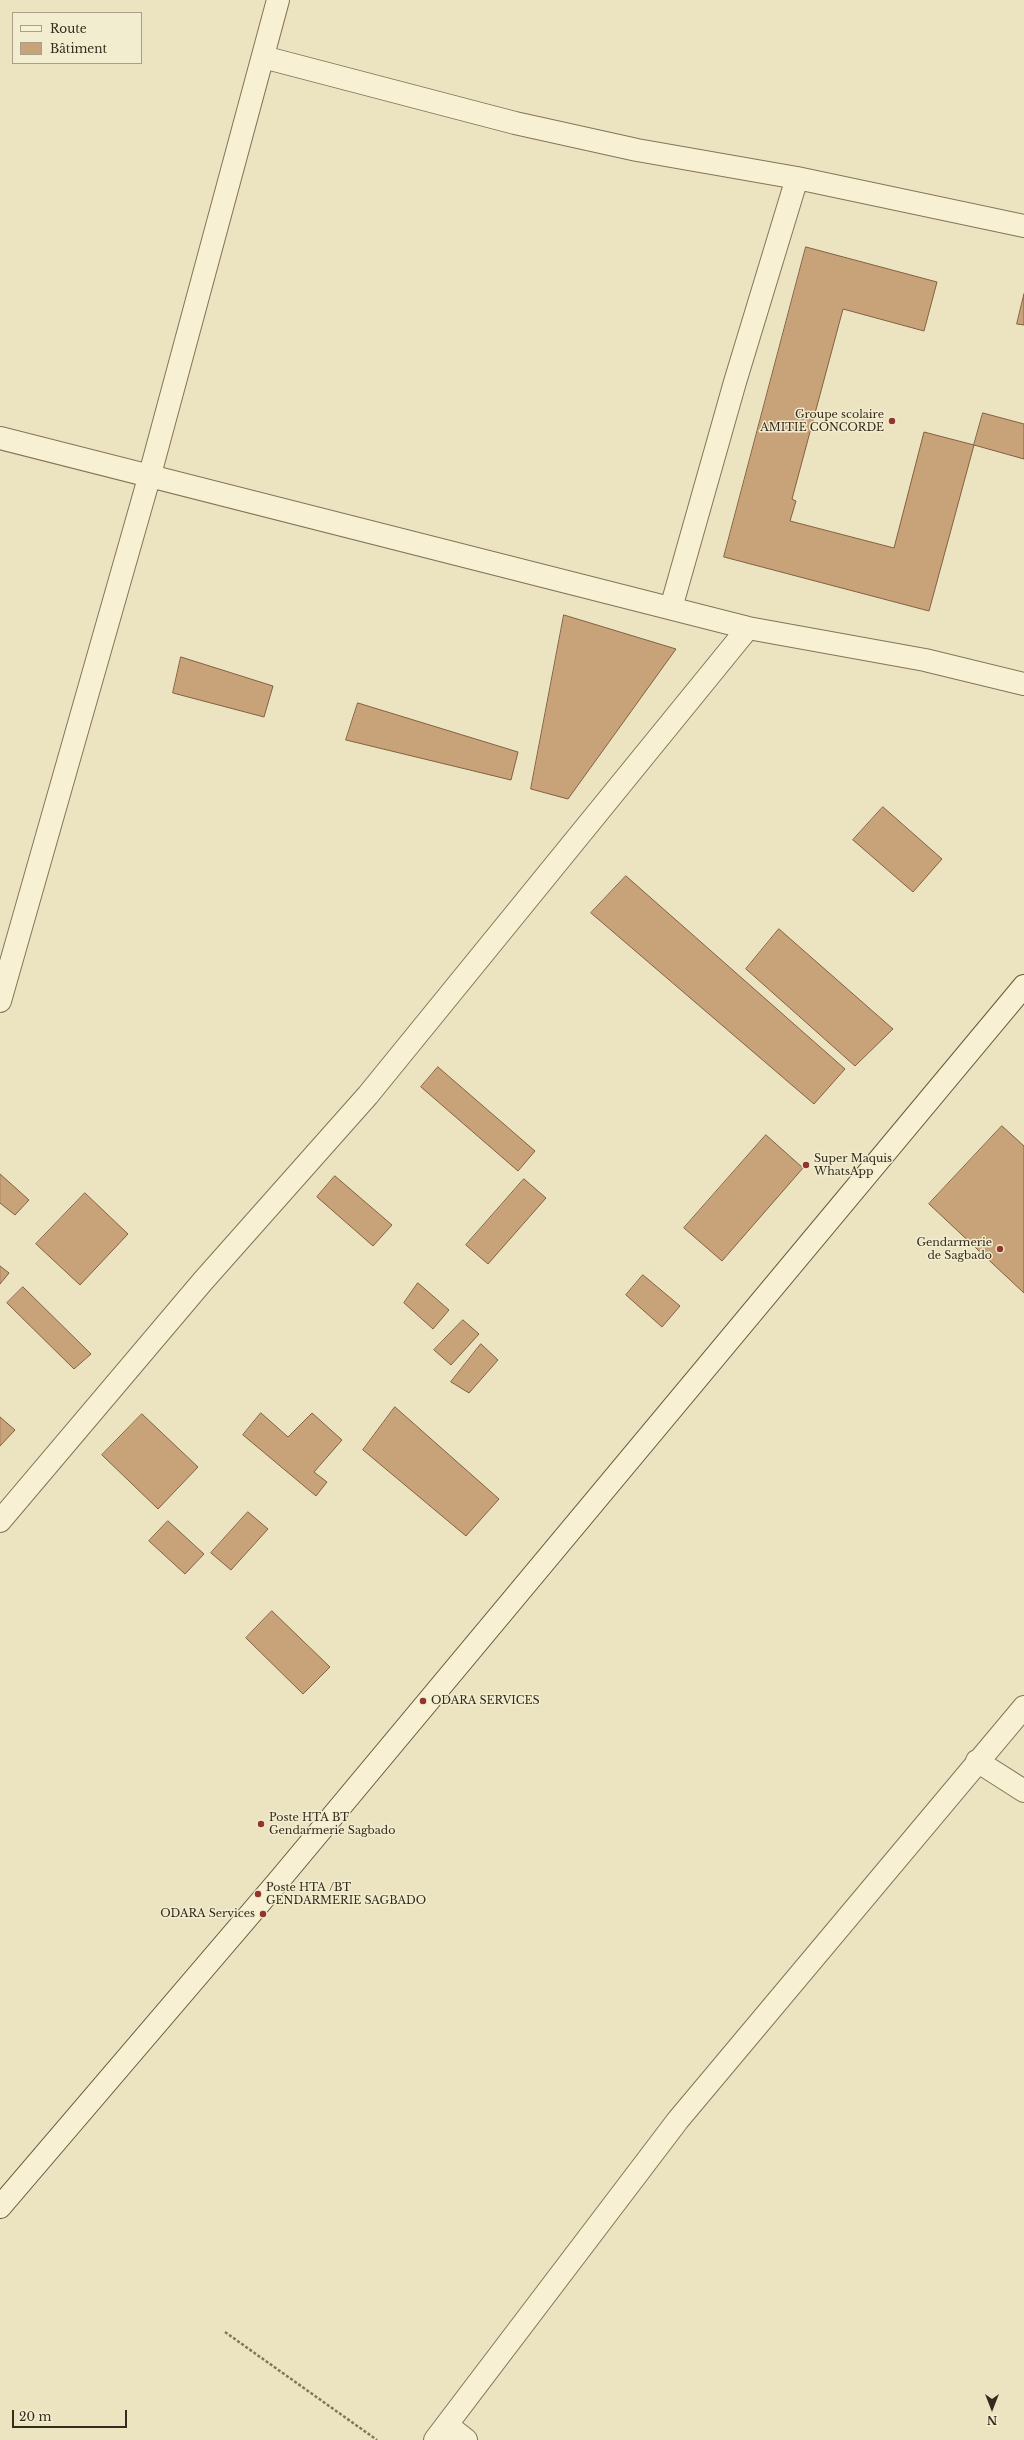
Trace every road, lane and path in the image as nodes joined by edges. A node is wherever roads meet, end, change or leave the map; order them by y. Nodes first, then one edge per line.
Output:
1 (278, 0) edge
2 (263, 57) junction
3 (797, 178) junction
4 (1024, 226) edge
5 (0, 438) edge
6 (149, 478) junction
7 (671, 608) junction
8 (748, 628) junction
9 (1024, 684) edge
10 (1024, 986) edge
11 (0, 1002) edge
12 (0, 1521) edge
13 (1024, 1707) edge
14 (977, 1761) junction
15 (1024, 1791) edge
16 (0, 2207) edge
17 (225, 2332) dead end
18 (441, 2432) edge
19 (377, 2440) edge
20 (466, 2440) edge

1 - 2 street
2 - 3 street
2 - 6 street
3 - 4 street
3 - 7 street
5 - 6 street
6 - 7 street
6 - 11 street
7 - 8 street
8 - 9 street
8 - 12 street
10 - 16 street
13 - 14 street
14 - 15 street
14 - 18 street
17 - 19 path
18 - 20 street

